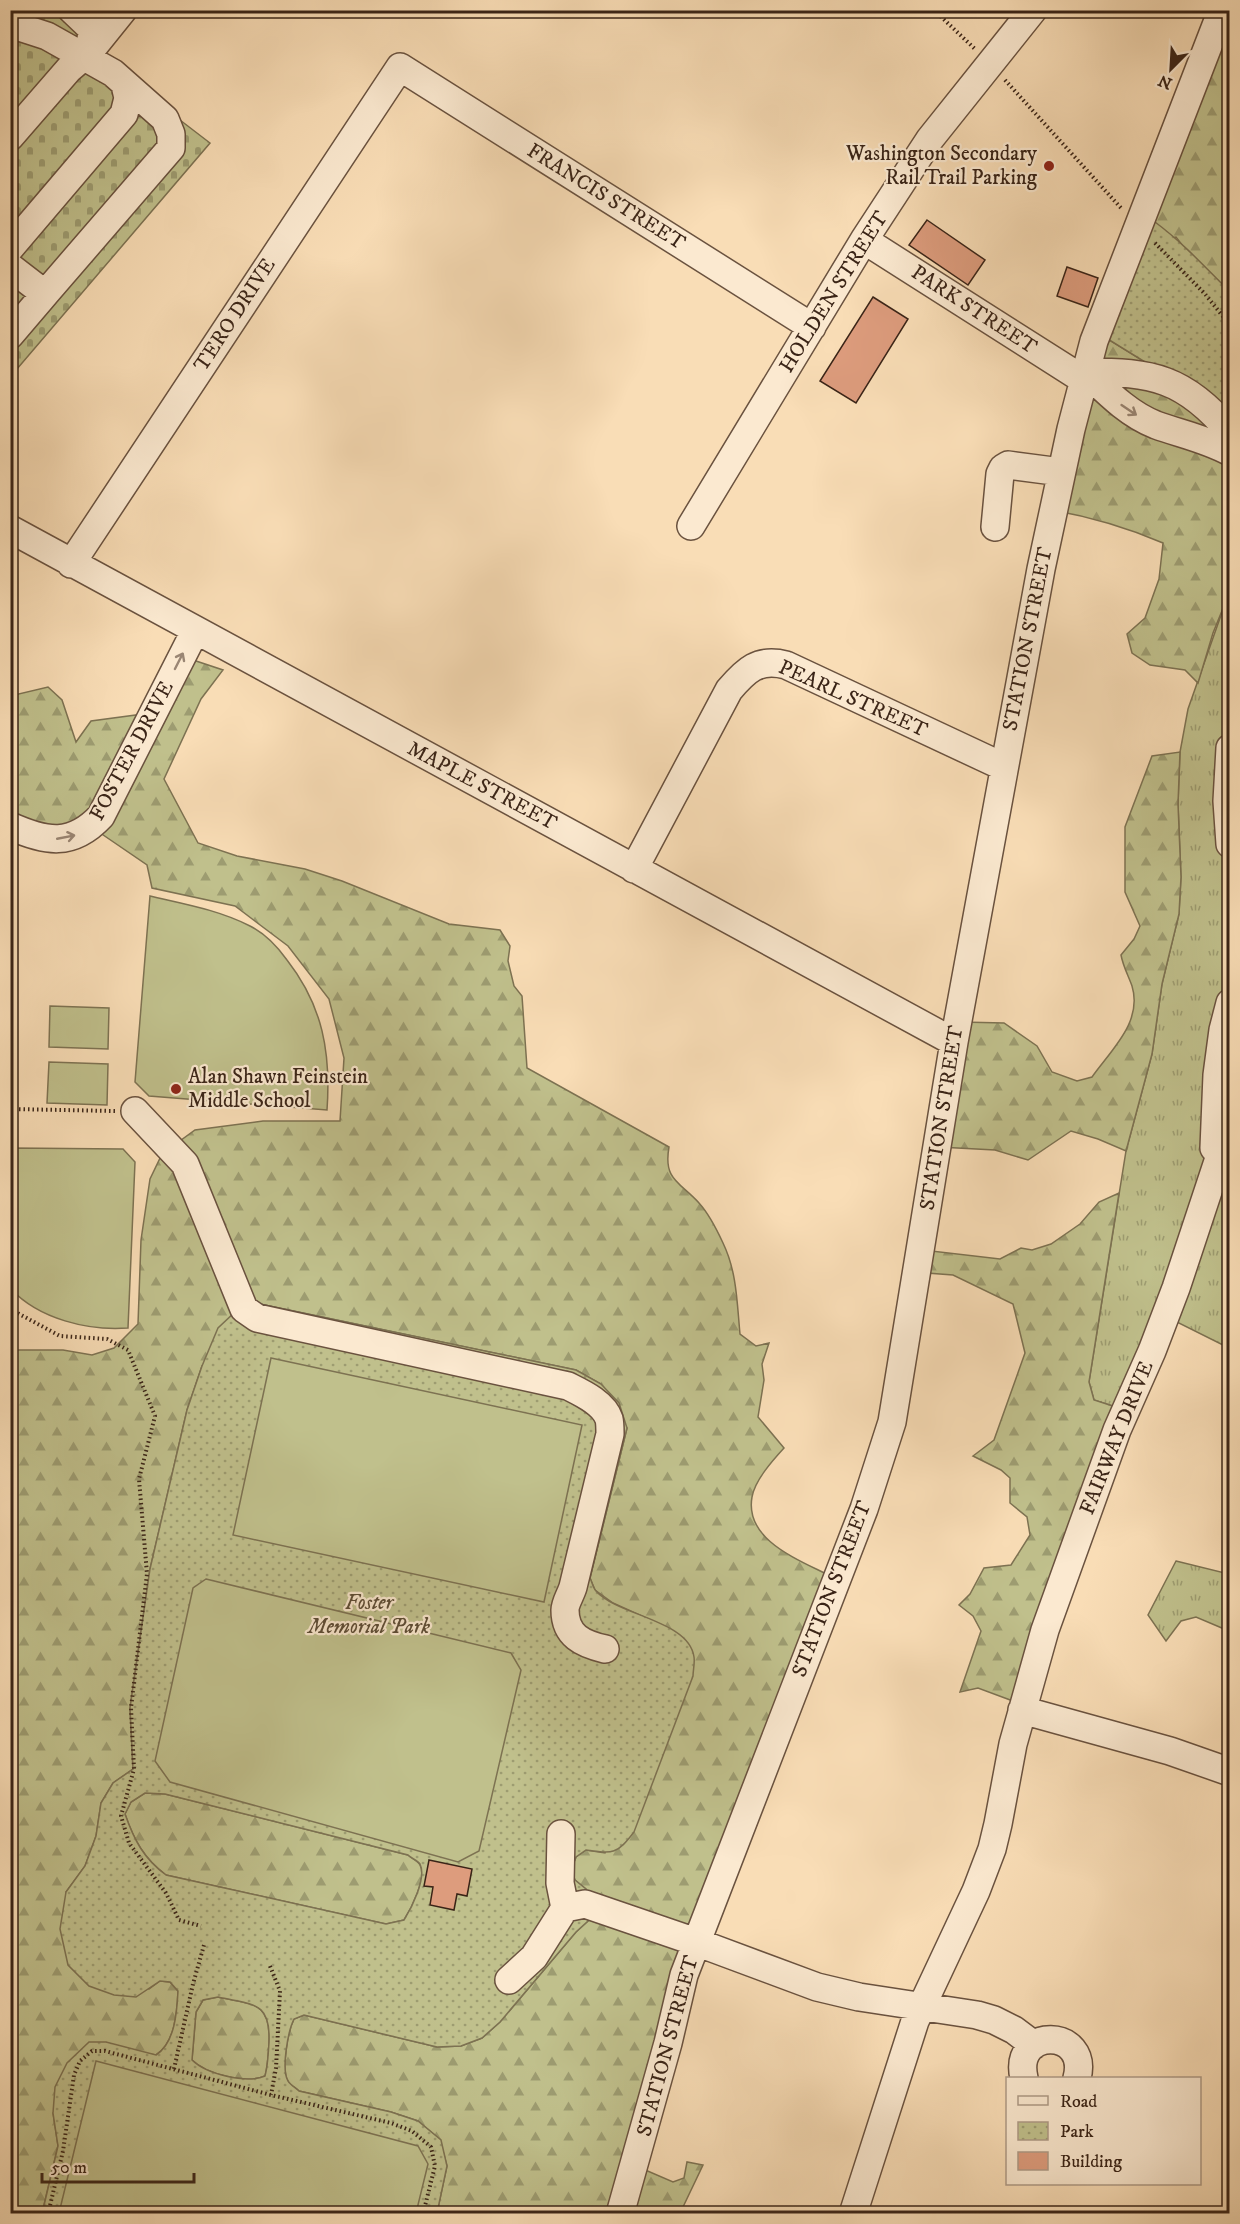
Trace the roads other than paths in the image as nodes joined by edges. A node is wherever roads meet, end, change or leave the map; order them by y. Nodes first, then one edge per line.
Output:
1 (72, 10) edge
2 (123, 10) edge
3 (1033, 10) edge
4 (1222, 10) edge
5 (18, 34) edge
6 (80, 57) junction
7 (400, 67) joint
8 (125, 85) junction
9 (10, 137) edge
10 (864, 240) junction
11 (10, 248) edge
12 (10, 267) edge
13 (45, 294) junction
14 (812, 327) junction
15 (10, 335) edge
16 (1085, 376) junction
17 (1230, 432) edge
18 (1230, 452) edge
19 (1061, 472) junction
20 (691, 526) dead end
21 (995, 527) dead end
22 (10, 529) edge
23 (71, 564) junction
24 (195, 631) junction
25 (1230, 748) edge
26 (1004, 767) junction
27 (10, 826) edge
28 (1230, 844) edge
29 (634, 869) junction
30 (1230, 1004) edge
31 (954, 1042) junction
32 (135, 1111) road end
33 (1230, 1125) edge
34 (1215, 1168) junction
35 (605, 1649) dead end
36 (1022, 1710) junction
37 (1230, 1772) edge
38 (561, 1834) dead end
39 (565, 1908) junction
40 (696, 1942) junction
41 (509, 1980) dead end
42 (921, 2006) junction
43 (1034, 2045) junction
44 (1024, 2077) edge
45 (1077, 2077) edge
46 (620, 2214) edge
47 (853, 2214) edge

1 - 6 street
2 - 6 street
3 - 10 street, HOLDEN STREET
4 - 16 street, STATION STREET
5 - 6 street
6 - 8 street
6 - 9 street
7 - 14 street, FRANCIS STREET
7 - 23 street, TERO DRIVE
8 - 11 street
8 - 13 street
10 - 14 street, HOLDEN STREET
10 - 16 street, PARK STREET
12 - 13 street
13 - 15 street
14 - 20 street, HOLDEN STREET
16 - 17 street
16 -> 18 street
16 - 19 street, STATION STREET
19 - 21 street
19 - 26 street, STATION STREET
22 - 23 street, MAPLE STREET
23 - 24 street, MAPLE STREET
27 -> 24 street, FOSTER DRIVE
24 - 29 street, MAPLE STREET
25 - 28 street
26 - 29 street, PEARL STREET
26 - 31 street, STATION STREET
29 - 31 street, MAPLE STREET
30 - 34 street, FAIRWAY DRIVE
31 - 40 street, STATION STREET
32 - 35 street
33 - 34 street, FAIRWAY DRIVE
34 - 36 street, FAIRWAY DRIVE
36 - 37 street
36 - 42 street, FAIRWAY DRIVE
38 - 39 street
39 - 40 street
39 - 41 street
40 - 42 street
40 - 46 street, STATION STREET
42 - 43 street
42 - 47 street, FAIRWAY DRIVE
43 - 44 street
43 - 45 street

